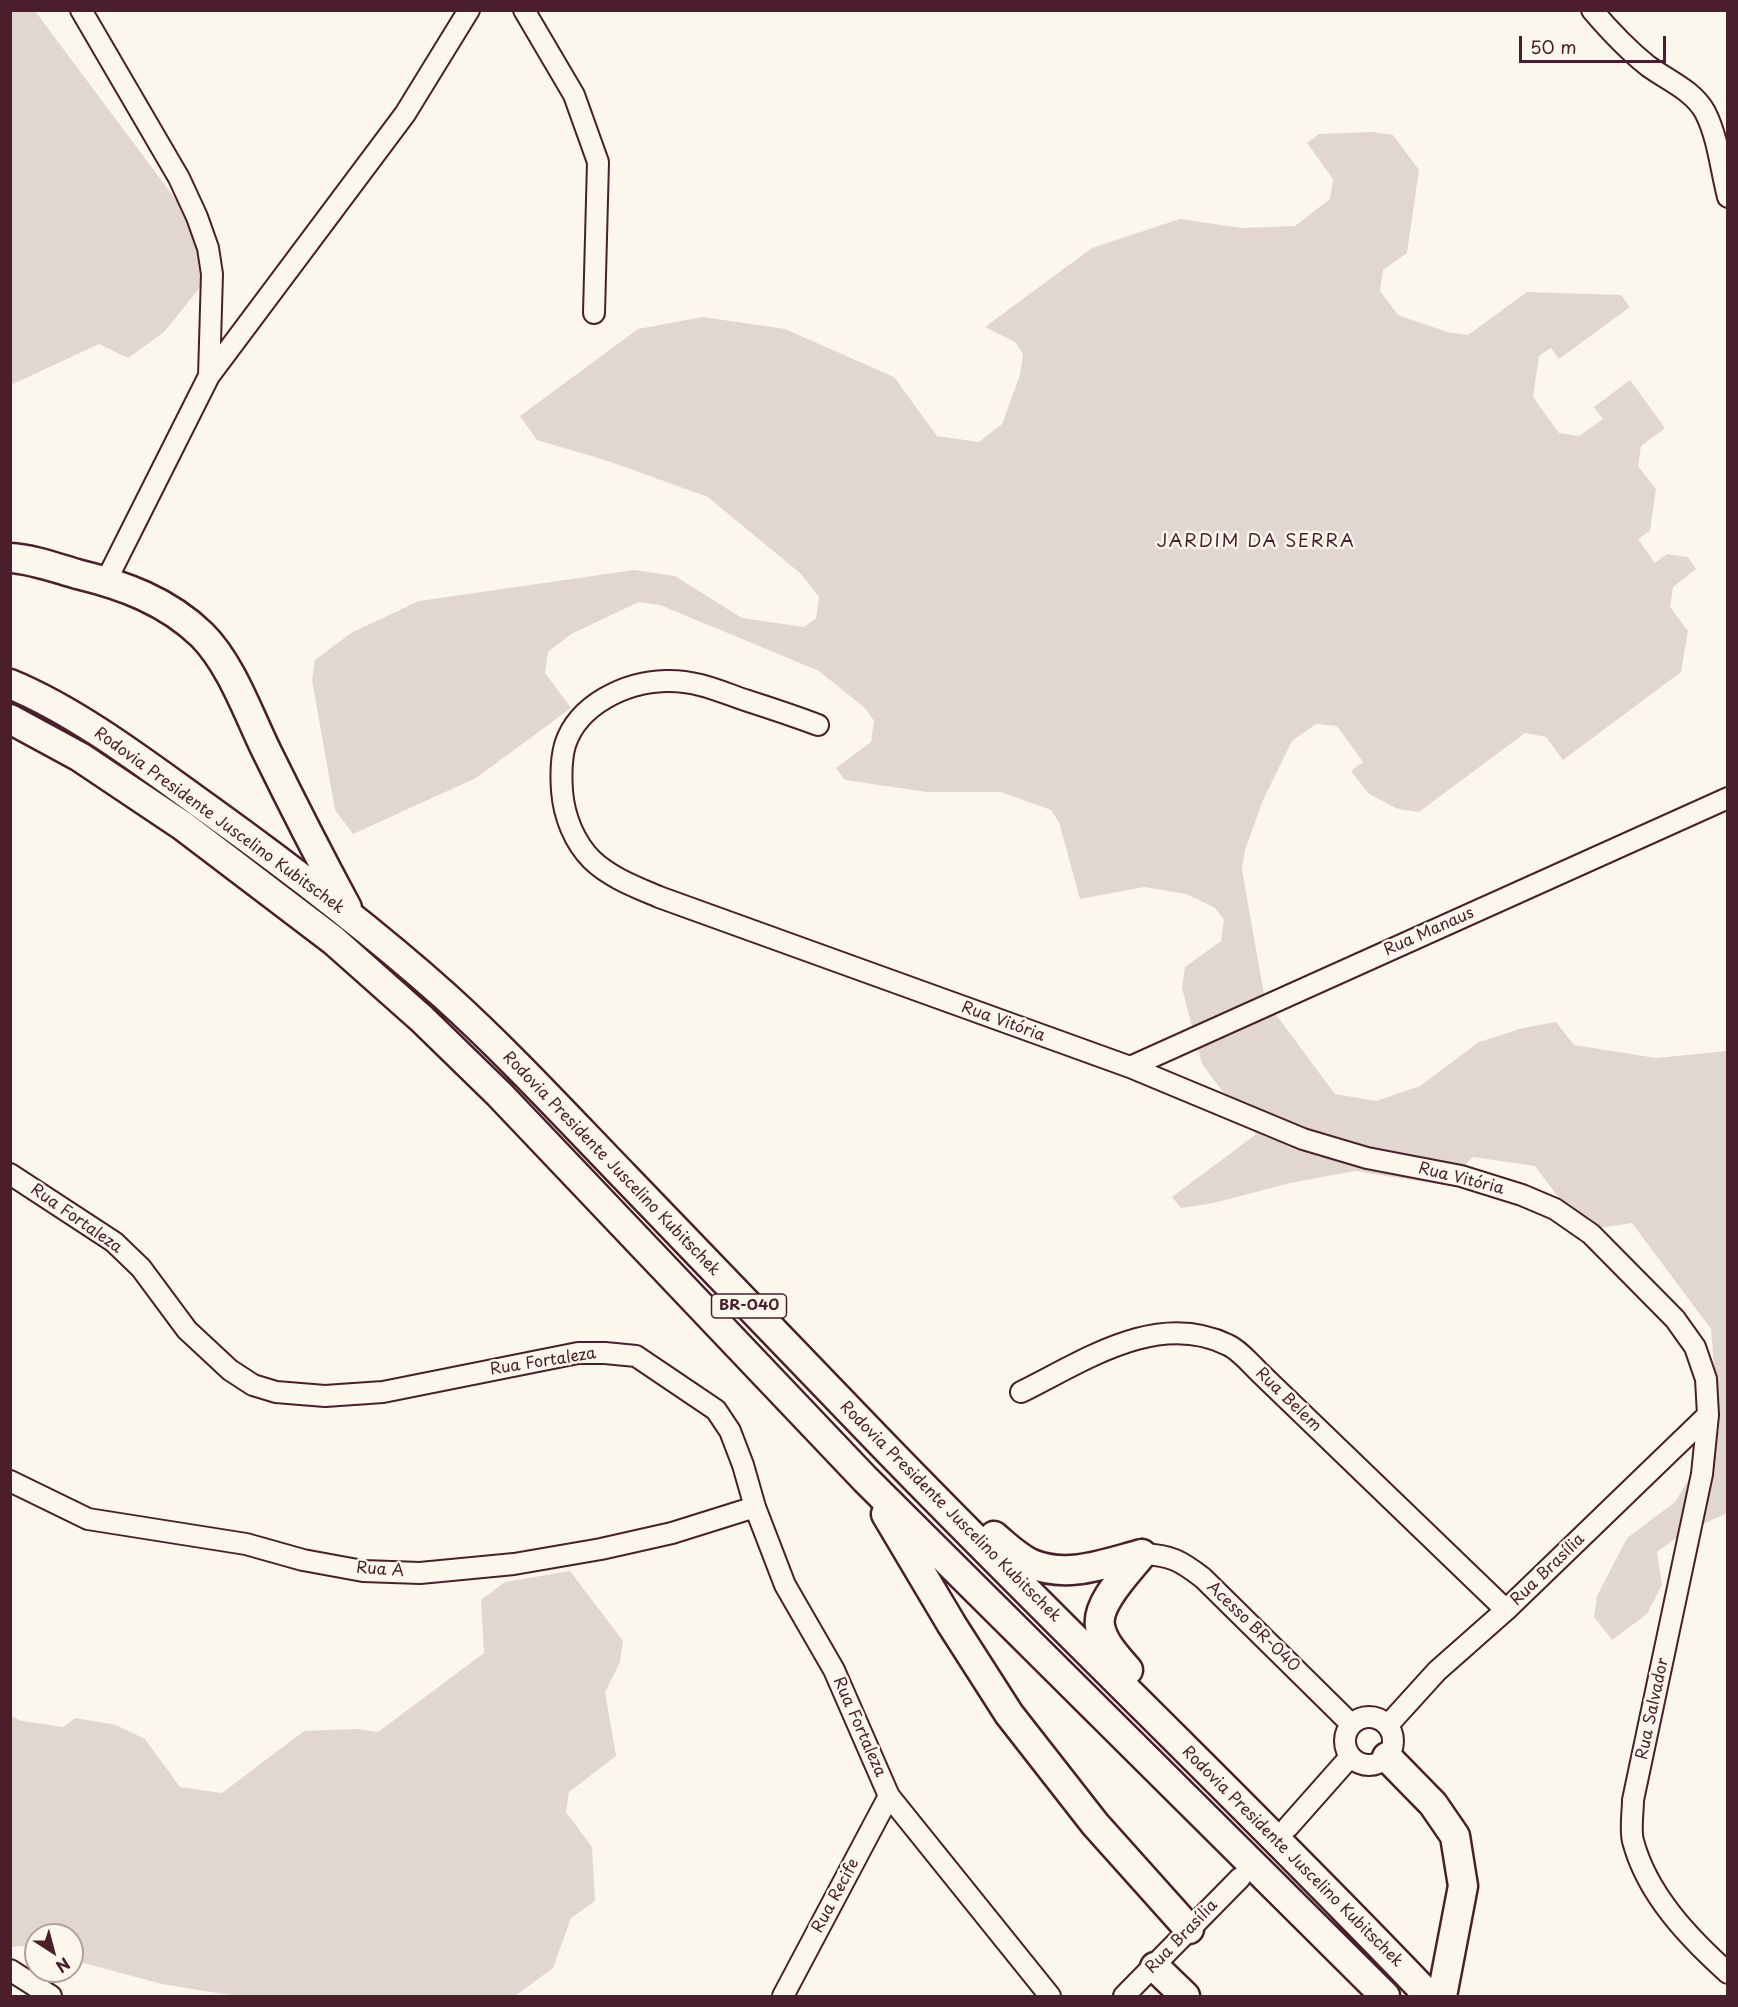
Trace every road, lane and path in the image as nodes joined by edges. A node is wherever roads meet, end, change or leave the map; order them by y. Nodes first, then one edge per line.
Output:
1 (81, 10) edge
2 (469, 10) edge
3 (524, 10) edge
4 (1592, 10) edge
5 (1728, 197) edge
6 (594, 313) dead end
7 (209, 376) junction
8 (10, 558) edge
9 (106, 581) junction
10 (10, 684) edge
11 (10, 719) edge
12 (818, 725) dead end
13 (1728, 798) edge
14 (352, 918) junction
15 (1130, 1067) junction
16 (10, 1174) edge
17 (1021, 1392) dead end
18 (1708, 1415) junction
19 (885, 1448) junction
20 (865, 1479) junction
21 (10, 1481) edge
22 (755, 1507) junction
23 (1142, 1554) junction
24 (1506, 1610) junction
25 (1351, 1724) junction
26 (1388, 1725) junction
27 (1350, 1757) junction
28 (1387, 1757) junction
29 (889, 1796) junction
30 (1256, 1820) junction
31 (1288, 1827) dead end
32 (1240, 1878) dead end
33 (1189, 1929) junction
34 (1155, 1967) junction
35 (10, 1970) edge
36 (1728, 1973) edge
37 (51, 1996) edge
38 (783, 1996) edge
39 (1050, 1996) edge
40 (1124, 1996) edge
41 (1185, 1996) edge
42 (1385, 1996) edge
43 (1430, 1996) edge
44 (1442, 1996) edge

1 - 7 street
2 - 7 street
3 - 6 street
4 - 5 street
7 - 9 street
8 - 9 highway
9 - 14 highway
10 - 14 highway, Rodovia Presidente Juscelino Kubitschek / BR-040
11 - 20 highway, Rodovia Presidente Juscelino Kubitschek / BR-040
12 - 15 street, Rua Vitória
13 - 15 street, Rua Manaus
14 - 19 highway, Rodovia Presidente Juscelino Kubitschek / BR-040
15 - 18 street, Rua Vitória
16 - 22 street, Rua Fortaleza
17 - 24 street, Rua Belem
18 - 24 street, Rua Brasília
18 - 36 street, Rua Salvador
19 - 23 highway
19 - 30 highway, Rodovia Presidente Juscelino Kubitschek / BR-040
20 - 33 highway
20 - 42 highway, Rodovia Presidente Juscelino Kubitschek / BR-040
21 - 22 street, Rua A
22 - 29 street, Rua Fortaleza
23 - 25 street, Acesso BR-040
23 - 30 highway
24 - 26 street, Rua Brasília
25 - 26 street
25 - 27 street
26 - 28 street
27 - 28 street
27 - 31 street
28 - 44 highway
29 - 38 street, Rua Recife
29 - 39 street, Rua Fortaleza
30 - 43 highway, Rodovia Presidente Juscelino Kubitschek / BR-040
32 - 33 street, Rua Brasília
33 - 34 street, Rua Brasília
34 - 40 street, Rua Brasília
34 - 41 highway
35 - 37 street

